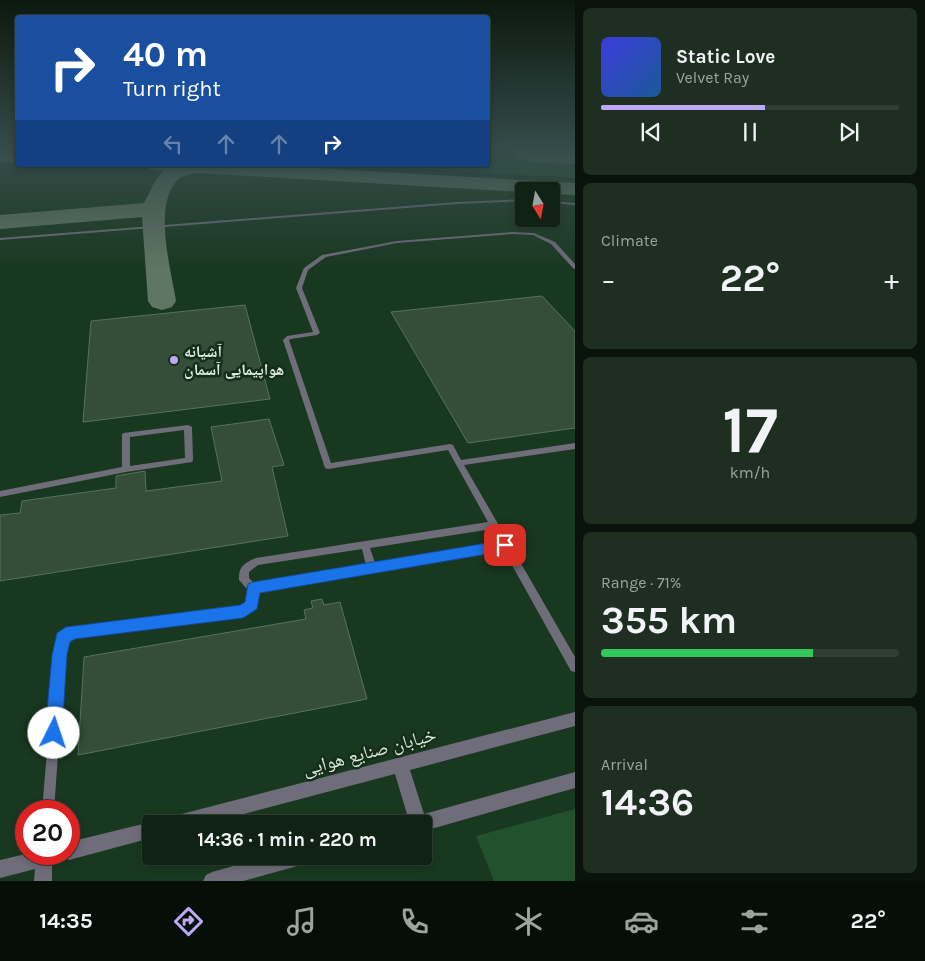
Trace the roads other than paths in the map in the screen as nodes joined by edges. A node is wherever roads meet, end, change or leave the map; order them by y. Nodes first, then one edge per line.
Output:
1 (515, 200) edge
2 (560, 203) edge
3 (575, 204) edge
4 (0, 239) edge
5 (575, 267) edge
6 (575, 446) edge
7 (459, 463) junction
8 (126, 469) junction
9 (0, 494) edge
10 (494, 525) junction
11 (365, 545) junction
12 (505, 545) junction
13 (372, 568) junction
14 (253, 588) junction
15 (575, 667) edge
16 (575, 720) edge
17 (400, 765) junction
18 (575, 780) edge
19 (49, 800) edge
20 (208, 815) edge
21 (416, 815) edge
22 (432, 820) edge
23 (142, 832) edge
24 (80, 848) edge
25 (15, 865) edge
26 (47, 865) edge
27 (269, 865) edge
28 (0, 869) edge
29 (43, 881) edge
30 (212, 881) edge

1 - 4 lane
2 - 3 lane
5 - 7 lane
6 - 7 lane
7 - 10 lane
8 - 8 lane
8 - 9 lane
10 - 11 lane
10 - 12 lane
11 - 13 lane
11 - 14 lane
12 - 13 lane
12 - 15 lane
13 - 14 lane
14 - 19 lane
16 - 17 street, خیابان صنایع هوایی
17 - 20 street, خیابان صنایع هوایی
17 - 21 street
18 - 22 street
23 - 24 street
25 - 28 street
26 - 29 street
27 - 30 street

